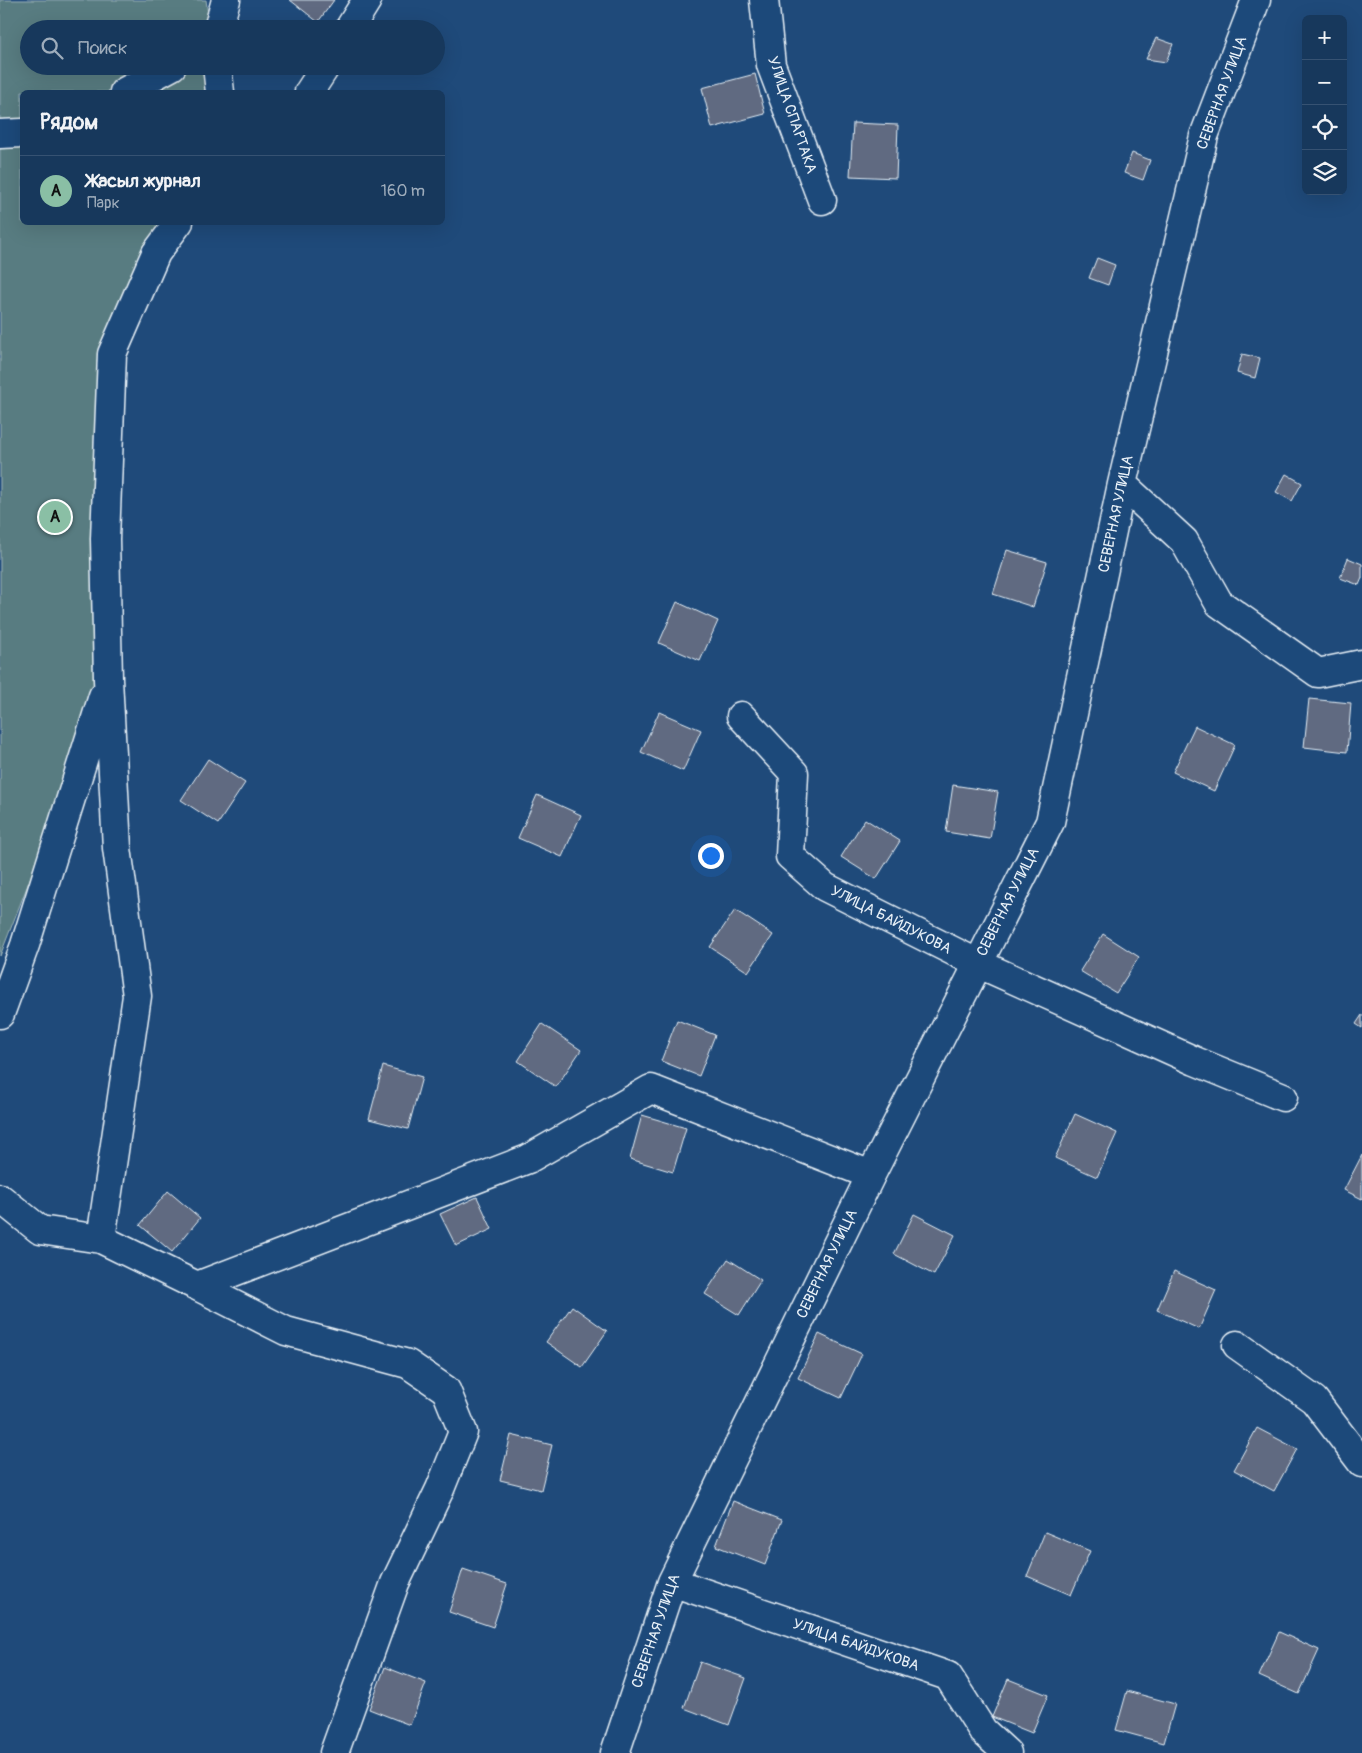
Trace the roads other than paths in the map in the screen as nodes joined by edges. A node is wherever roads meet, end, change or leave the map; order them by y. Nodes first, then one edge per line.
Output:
1 (226, 0) edge
2 (367, 0) edge
3 (764, 0) edge
4 (1256, 0) edge
5 (220, 20) edge
6 (355, 20) edge
7 (155, 75) edge
8 (218, 75) edge
9 (320, 75) edge
10 (128, 90) edge
11 (220, 90) edge
12 (310, 90) edge
13 (20, 133) edge
14 (0, 134) edge
15 (822, 200) dead end
16 (177, 225) edge
17 (1122, 484) junction
18 (1362, 664) edge
19 (108, 679) junction
20 (741, 716) dead end
21 (977, 963) junction
22 (0, 1014) edge
23 (1283, 1097) dead end
24 (870, 1175) junction
25 (0, 1198) edge
26 (101, 1239) junction
27 (197, 1286) junction
28 (1237, 1345) dead end
29 (1362, 1463) edge
30 (672, 1582) junction
31 (334, 1753) edge
32 (614, 1753) edge
33 (1006, 1753) edge

1 - 5 street
2 - 6 street
3 - 15 street, УЛИЦА СПАРТАКА
4 - 17 street, СЕВЕРНАЯ УЛИЦА
7 - 10 street
8 - 11 street
9 - 12 street
13 - 14 street
16 - 19 street
17 - 18 street
17 - 21 street, СЕВЕРНАЯ УЛИЦА
19 - 22 street
19 - 26 street
20 - 21 street, УЛИЦА БАЙДУКОВА
21 - 23 street, УЛИЦА БАЙДУКОВА
21 - 24 street, СЕВЕРНАЯ УЛИЦА
24 - 27 street
24 - 30 street, СЕВЕРНАЯ УЛИЦА
25 - 26 street
26 - 27 street
27 - 31 street
28 - 29 street
30 - 32 street, СЕВЕРНАЯ УЛИЦА
30 - 33 street, УЛИЦА БАЙДУКОВА

